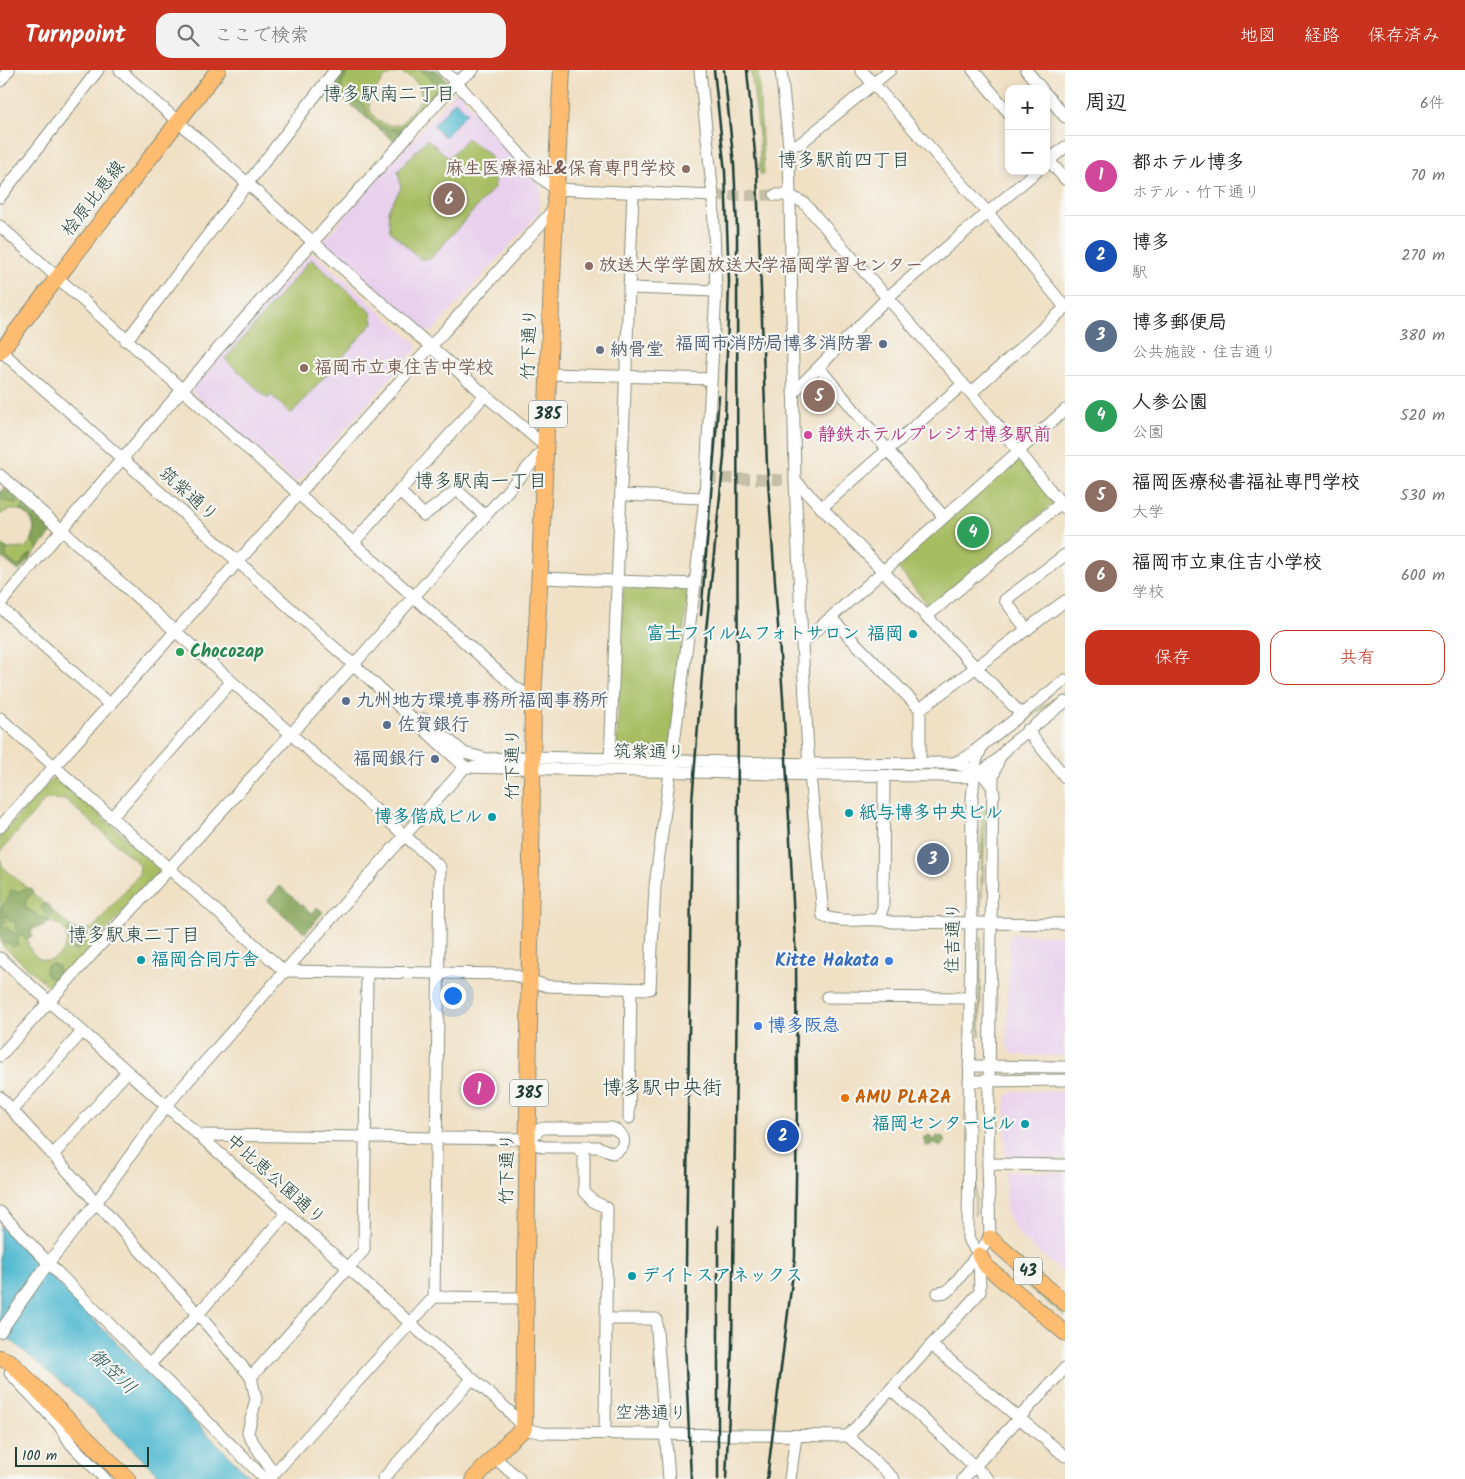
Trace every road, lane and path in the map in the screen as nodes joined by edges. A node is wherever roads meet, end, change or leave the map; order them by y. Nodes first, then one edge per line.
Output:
1 (9, 70) edge
2 (98, 70) edge
3 (120, 70) edge
4 (218, 70) edge
5 (335, 70) edge
6 (443, 70) edge
7 (473, 70) edge
8 (562, 70) edge
9 (700, 70) edge
10 (782, 70) edge
11 (860, 70) edge
12 (890, 70) edge
13 (973, 70) edge
14 (1031, 72) edge
15 (0, 81) edge
16 (456, 82) junction
17 (873, 85) junction
18 (1039, 85) edge
19 (1050, 99) edge
20 (1005, 108) edge
21 (1065, 117) edge
22 (178, 122) junction
23 (789, 146) junction
24 (1065, 147) edge
25 (1050, 158) edge
26 (1050, 163) edge
27 (1032, 175) edge
28 (1065, 179) edge
29 (247, 184) junction
30 (555, 189) junction
31 (633, 193) junction
32 (775, 195) tunnel mouth
33 (790, 195) junction
34 (713, 196) junction
35 (0, 197) edge
36 (555, 208) junction
37 (988, 213) junction
38 (0, 226) edge
39 (313, 243) junction
40 (57, 278) junction
41 (630, 288) junction
42 (716, 291) junction
43 (888, 297) junction
44 (1065, 307) edge
45 (126, 341) junction
46 (429, 345) junction
47 (0, 351) edge
48 (819, 368) junction
49 (550, 374) junction
50 (626, 376) junction
51 (711, 380) junction
52 (182, 389) junction
53 (967, 389) junction
54 (793, 393) junction
55 (485, 396) junction
56 (1065, 410) edge
57 (546, 446) junction
58 (887, 451) junction
59 (1017, 451) junction
60 (121, 458) junction
61 (2, 480) edge
62 (795, 480) junction
63 (399, 491) junction
64 (297, 494) junction
65 (621, 495) junction
66 (705, 498) junction
67 (1063, 505) edge
68 (821, 508) junction
69 (485, 516) junction
70 (943, 516) junction
71 (61, 530) junction
72 (354, 542) junction
73 (1065, 555) edge
74 (237, 562) junction
75 (884, 570) junction
76 (540, 578) junction
77 (618, 581) junction
78 (695, 584) junction
79 (413, 597) junction
80 (1065, 601) edge
81 (0, 605) edge
82 (926, 617) junction
83 (831, 618) junction
84 (1027, 630) junction
85 (176, 632) junction
86 (802, 643) junction
87 (353, 664) junction
88 (976, 669) junction
89 (1065, 680) edge
90 (231, 682) junction
91 (533, 698) junction
92 (1065, 702) edge
93 (110, 704) junction
94 (920, 710) junction
95 (1021, 714) junction
96 (0, 718) edge
97 (1027, 730) junction
98 (290, 734) junction
99 (982, 746) junction
100 (999, 758) junction
101 (610, 760) junction
102 (533, 763) junction
103 (954, 763) junction
104 (920, 764) junction
105 (672, 766) junction
106 (54, 767) junction
107 (465, 768) junction
108 (810, 769) junction
109 (978, 774) junction
110 (884, 776) junction
111 (954, 776) junction
112 (1065, 777) edge
113 (994, 796) junction
114 (972, 798) junction
115 (112, 817) junction
116 (0, 827) edge
117 (404, 836) junction
118 (169, 869) junction
119 (879, 919) junction
120 (972, 922) junction
121 (992, 922) junction
122 (1065, 924) edge
123 (0, 958) edge
124 (284, 971) junction
125 (367, 973) junction
126 (438, 973) junction
127 (530, 980) junction
128 (631, 988) junction
129 (828, 997) dead end
130 (971, 998) junction
131 (49, 1002) junction
132 (82, 1032) junction
133 (0, 1056) edge
134 (969, 1066) junction
135 (989, 1066) junction
136 (1065, 1067) edge
137 (127, 1072) junction
138 (989, 1080) junction
139 (1065, 1080) edge
140 (969, 1081) junction
141 (0, 1097) edge
142 (166, 1106) junction
143 (12, 1110) junction
144 (629, 1118) dead end
145 (199, 1135) junction
146 (365, 1138) junction
147 (436, 1139) junction
148 (529, 1140) junction
149 (578, 1147) junction
150 (53, 1155) junction
151 (988, 1164) junction
152 (1065, 1165) edge
153 (96, 1203) junction
154 (0, 1212) edge
155 (286, 1214) junction
156 (990, 1238) junction
157 (979, 1255) junction
158 (49, 1262) junction
159 (349, 1268) junction
160 (938, 1293) dead end
161 (434, 1297) junction
162 (526, 1298) junction
163 (1065, 1303) edge
164 (198, 1314) junction
165 (607, 1319) junction
166 (411, 1324) junction
167 (0, 1332) edge
168 (1065, 1333) edge
169 (931, 1345) junction
170 (3, 1361) edge
171 (150, 1364) junction
172 (1065, 1368) edge
173 (251, 1377) junction
174 (472, 1379) junction
175 (891, 1389) junction
176 (1019, 1418) junction
177 (60, 1419) junction
178 (524, 1430) junction
179 (605, 1433) junction
180 (665, 1434) junction
181 (796, 1436) junction
182 (848, 1436) junction
183 (1065, 1456) edge
184 (494, 1457) junction
185 (975, 1466) junction
186 (269, 1478) edge
187 (105, 1479) edge
188 (115, 1479) edge
189 (127, 1479) edge
190 (138, 1479) edge
191 (383, 1479) edge
192 (474, 1479) edge
193 (519, 1479) edge
194 (669, 1479) edge
195 (790, 1479) edge
196 (894, 1479) edge
197 (963, 1479) edge
198 (988, 1479) edge

1 - 15 street
2 - 35 street
3 - 22 street
4 - 22 main road, 桧原比恵線
5 - 29 street
6 - 16 street
7 - 16 street
8 - 30 highway, 竹下通り / 385
9 - 34 street
10 - 23 street
11 - 17 street
12 - 17 street
13 - 20 street
14 - 18 street
16 - 30 street
16 - 39 street
17 - 23 street
17 - 37 street
19 - 21 street
22 - 29 street
22 - 40 main road, 桧原比恵線
23 - 33 street
24 - 25 street
26 - 28 street
27 - 37 street
29 - 39 street
29 - 45 street
30 - 31 street
30 - 36 highway, 竹下通り / 385
31 - 34 street
31 - 41 street
32 - 33 street
33 - 43 street
33 - 54 street
34 - 42 street
36 - 46 street
36 - 49 highway, 竹下通り / 385
37 - 43 street
37 - 44 street
38 - 40 street
39 - 46 street
39 - 52 street
40 - 45 street
40 - 47 main road, 桧原比恵線
41 - 42 street
41 - 50 street
42 - 51 street
43 - 48 street
43 - 53 street
44 - 53 street
45 - 52 street
46 - 55 street
46 - 64 street
47 - 60 street, 筑紫通り
48 - 54 street
48 - 58 street
49 - 50 street
49 - 57 highway, 竹下通り / 385
50 - 51 street
50 - 65 street
51 - 66 street
52 - 60 street
52 - 64 street
53 - 58 street
53 - 59 street
54 - 62 street
55 - 57 street
55 - 63 street
56 - 59 street
57 - 69 street
57 - 76 highway, 竹下通り / 385
58 - 68 street
58 - 70 street
59 - 67 street
59 - 70 street
60 - 71 street
60 - 74 street, 筑紫通り
61 - 71 street
62 - 68 street
62 - 86 street
63 - 69 street
63 - 72 street
64 - 72 street
64 - 74 street
65 - 66 street
65 - 77 street
66 - 78 street
67 - 82 street
68 - 75 street
69 - 79 street
70 - 75 street
71 - 81 street
71 - 85 street
72 - 79 street
73 - 84 street
74 - 85 street
74 - 87 street, 筑紫通り
75 - 82 street
75 - 83 street
76 - 77 street
76 - 91 highway, 竹下通り / 385
77 - 78 street
77 - 101 street
78 - 105 street
79 - 87 street
79 - 91 street
80 - 84 street
81 - 93 street
82 - 88 street
83 - 86 street
83 - 94 street
84 - 88 street
85 - 90 street
85 - 93 street
86 - 108 street
87 - 98 street
87 - 102 street, 筑紫通り
87 - 107 street, 筑紫通り
88 - 94 street
88 - 95 street
89 - 95 street
90 - 98 street
90 - 115 street
91 - 102 highway, 竹下通り / 385
92 - 97 street
93 - 106 street
94 - 104 street
95 - 99 street
96 - 106 street
97 - 100 street
97 - 112 street
98 - 117 street
98 - 118 street
99 - 103 street
99 - 109 street, 住吉通り
100 - 109 street
100 - 113 street
101 - 102 street, 筑紫通り
101 - 105 street, 筑紫通り
102 - 105 street, 筑紫通り
102 - 107 street, 筑紫通り
102 - 127 highway, 竹下通り / 385
103 - 104 street, 筑紫通り
103 - 109 street, 筑紫通り
104 - 108 street, 筑紫通り
105 - 108 street, 筑紫通り
105 - 128 street
106 - 115 street
106 - 116 street
107 - 117 street
108 - 110 street, 筑紫通り
108 - 119 street
109 - 111 street, 筑紫通り
109 - 113 street
109 - 114 street, 住吉通り
110 - 111 street, 筑紫通り
110 - 119 street
111 - 114 street
113 - 121 street
114 - 120 street, 住吉通り
115 - 118 street
117 - 124 street
117 - 126 street
118 - 124 street
118 - 131 street
119 - 120 street
120 - 121 street
120 - 130 street, 住吉通り
121 - 122 street
121 - 135 street
123 - 131 street, 中比恵公園通り
124 - 125 street
124 - 142 street
125 - 126 street
125 - 146 street
126 - 127 street
126 - 147 street
127 - 128 street
127 - 148 highway, 竹下通り / 385
128 - 144 street
129 - 130 street
130 - 134 street, 住吉通り
131 - 132 street, 中比恵公園通り
131 - 133 street
132 - 137 street, 中比恵公園通り
132 - 143 street
134 - 135 street
134 - 140 street, 住吉通り
135 - 136 street
135 - 138 street
137 - 142 street, 中比恵公園通り
137 - 150 street
138 - 139 street
138 - 140 street
138 - 151 street
140 - 157 street, 住吉通り
141 - 143 street
142 - 145 street, 中比恵公園通り
142 - 153 street
143 - 150 street
145 - 146 street
145 - 155 street, 中比恵公園通り
146 - 147 street
146 - 159 street
147 - 148 street
147 - 161 street
148 - 149 street
148 - 149 street
148 - 162 highway, 竹下通り / 385
149 - 165 street
150 - 153 street
151 - 152 street
151 - 156 street
153 - 158 street
153 - 164 street
154 - 158 street
155 - 159 street, 中比恵公園通り
155 - 164 street
156 - 157 street
156 - 163 main road, 43
157 - 160 street
157 - 168 main road, 43
157 - 169 street
158 - 167 street
158 - 171 street
159 - 166 street, 中比恵公園通り
159 - 173 street
161 - 162 street
161 - 166 street
162 - 178 highway, 竹下通り / 385
164 - 171 street
164 - 173 street
165 - 179 street
165 - 180 street
166 - 174 street, 中比恵公園通り
166 - 186 street
169 - 175 street
169 - 176 street
170 - 177 highway
171 - 186 street
172 - 176 street
173 - 186 street
174 - 178 street, 中比恵公園通り
174 - 191 street
175 - 182 street
175 - 185 street
176 - 183 street
176 - 185 street
177 - 187 street
177 - 188 highway
177 - 189 highway
177 - 190 highway
178 - 179 street, 空港通り
178 - 184 highway
179 - 180 street, 空港通り
180 - 181 street, 空港通り
180 - 194 street
181 - 182 street, 空港通り
181 - 195 street
182 - 196 street
184 - 192 highway
184 - 193 street
185 - 197 street
185 - 198 street

